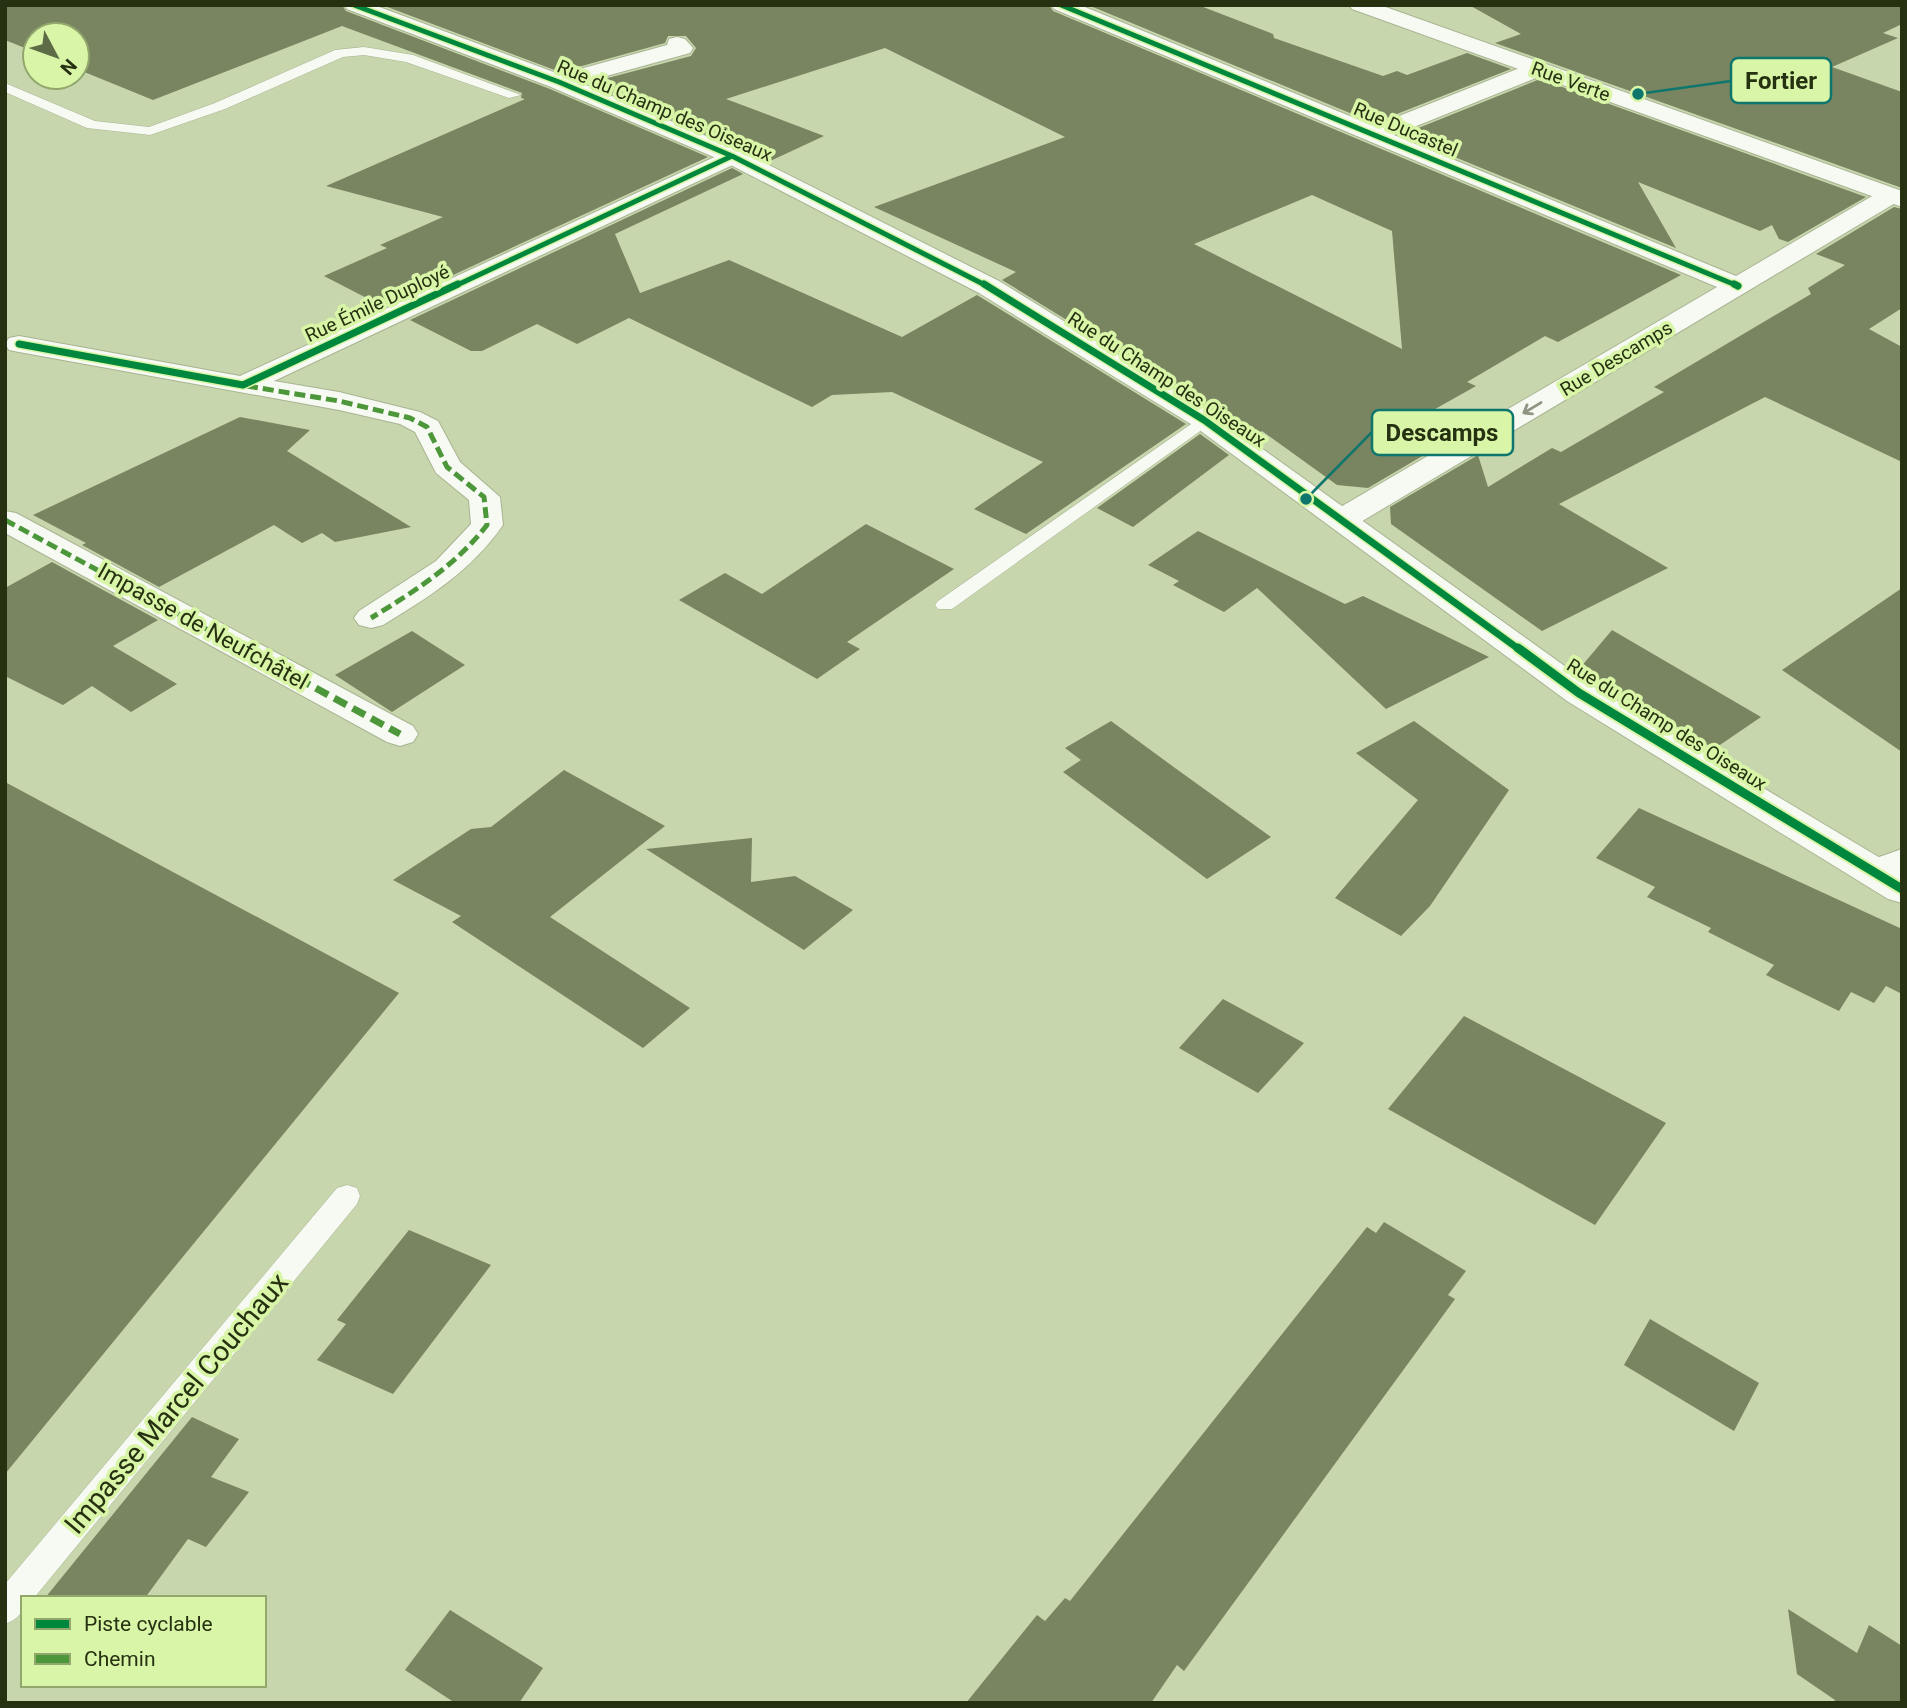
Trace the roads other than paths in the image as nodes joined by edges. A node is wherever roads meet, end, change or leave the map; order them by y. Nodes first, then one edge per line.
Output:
1 (1061, 5) edge
2 (1359, 5) edge
3 (366, 7) edge
4 (677, 44) dead end
5 (1538, 69) junction
6 (559, 82) junction
7 (5, 87) edge
8 (514, 95) dead end
9 (1373, 135) junction
10 (732, 156) junction
11 (1895, 198) edge
12 (1738, 286) junction
13 (19, 344) dead end
14 (243, 385) junction
15 (1204, 420) junction
16 (1343, 519) junction
17 (5, 520) edge
18 (945, 605) dead end
19 (371, 618) dead end
20 (400, 734) dead end
21 (1893, 875) edge
22 (347, 1196) dead end
23 (5, 1609) edge

1 - 9 street, Rue Ducastel
2 - 5 street, Rue Verte
3 - 6 street, Rue du Champ des Oiseaux
4 - 6 street
5 - 9 street
5 - 11 street, Rue Verte
6 - 10 street, Rue du Champ des Oiseaux
7 - 8 lane
9 - 12 street, Rue Ducastel
10 - 14 street, Rue Émile Duployé
10 - 15 street, Rue du Champ des Oiseaux
11 - 12 street, Rue Descamps
12 -> 16 street, Rue Descamps
13 - 14 street
14 - 19 street
15 - 16 street, Rue du Champ des Oiseaux
15 - 18 lane
16 - 21 street, Rue du Champ des Oiseaux
17 - 20 street, Impasse de Neufchâtel
22 - 23 lane, Impasse Marcel Couchaux

